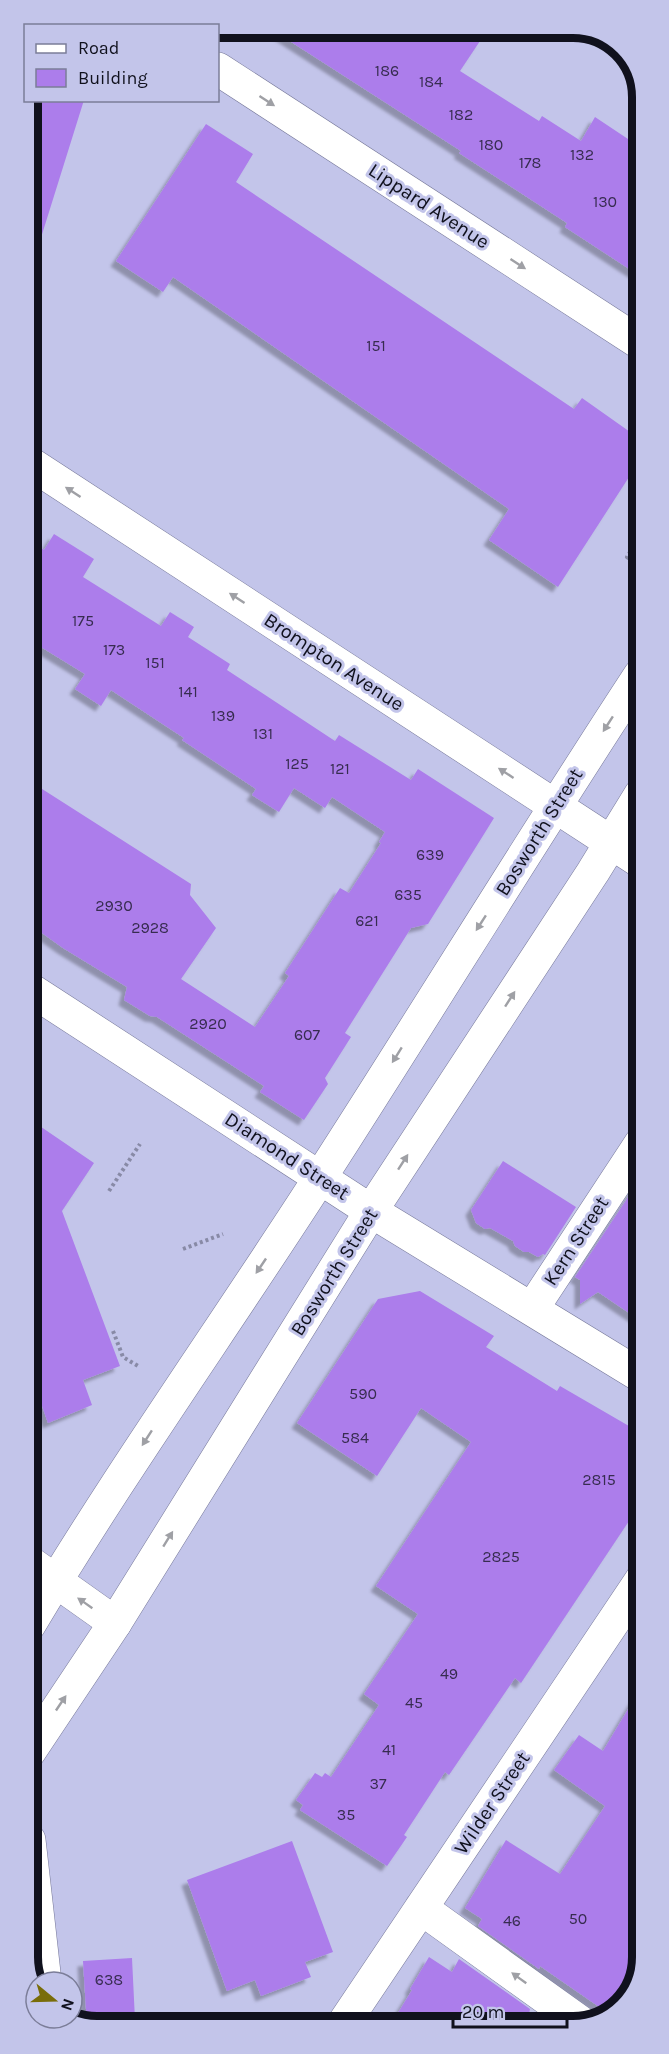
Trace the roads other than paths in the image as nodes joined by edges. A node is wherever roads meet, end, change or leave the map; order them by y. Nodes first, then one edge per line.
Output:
1 (219, 70) edge
2 (632, 338) edge
3 (37, 468) edge
4 (632, 687) edge
5 (555, 805) junction
6 (632, 808) edge
7 (612, 843) junction
8 (632, 856) edge
9 (37, 994) edge
10 (632, 1157) edge
11 (320, 1178) junction
12 (371, 1211) junction
13 (531, 1309) junction
14 (632, 1371) edge
15 (37, 1568) edge
16 (55, 1582) junction
17 (632, 1595) edge
18 (37, 1612) edge
19 (114, 1623) junction
20 (37, 1740) edge
21 (421, 1908) junction
22 (37, 1911) edge
23 (44, 1970) edge
24 (349, 2016) edge
25 (571, 2016) edge

1 -> 2 main road, Lippard Avenue
5 -> 3 main road, Brompton Avenue
4 -> 5 main road, Bosworth Street
5 - 7 main road, Brompton Avenue
5 -> 11 main road, Bosworth Street
6 - 7 main road, Bosworth Street
7 - 8 main road, Brompton Avenue
12 -> 7 main road, Bosworth Street
9 - 11 main road, Diamond Street
10 - 13 main road, Kern Street
11 - 12 main road, Diamond Street
11 -> 16 main road, Bosworth Street
12 - 13 main road, Diamond Street
19 -> 12 main road, Bosworth Street
13 - 14 main road, Diamond Street
15 - 16 main road
16 - 18 main road, Bosworth Street
19 -> 16 main road
17 - 21 main road, Wilder Street
20 -> 19 main road, Bosworth Street
21 - 24 main road, Wilder Street
25 -> 21 main road
22 - 23 main road

